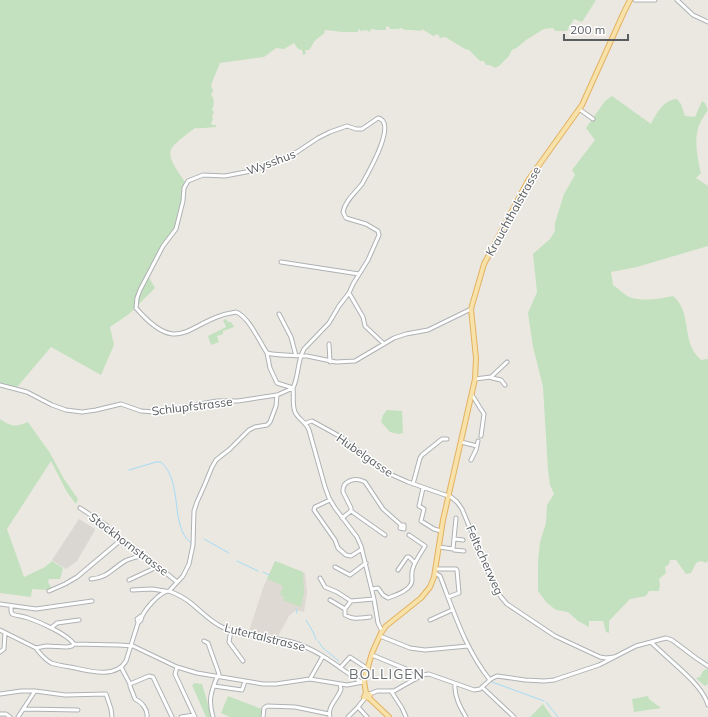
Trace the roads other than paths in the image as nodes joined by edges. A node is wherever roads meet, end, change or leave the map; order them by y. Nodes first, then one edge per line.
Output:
1 (630, 0) edge
2 (635, 0) edge
3 (655, 0) edge
4 (677, 0) edge
5 (708, 21) edge
6 (579, 109) junction
7 (593, 118) dead end
8 (281, 262) dead end
9 (359, 274) junction
10 (349, 293) junction
11 (471, 309) junction
12 (279, 314) dead end
13 (379, 340) junction
14 (329, 344) dead end
15 (384, 344) junction
16 (378, 348) junction
17 (267, 353) junction
18 (296, 356) junction
19 (301, 356) junction
20 (330, 362) junction
21 (507, 362) dead end
22 (491, 378) junction
23 (476, 379) junction
24 (0, 385) edge
25 (505, 385) dead end
26 (293, 388) junction
27 (472, 394) junction
28 (277, 395) junction
29 (306, 423) junction
30 (481, 436) dead end
31 (447, 439) dead end
32 (478, 441) dead end
33 (461, 442) junction
34 (477, 446) junction
35 (471, 460) dead end
36 (413, 484) junction
37 (423, 488) junction
38 (448, 496) junction
39 (330, 500) junction
40 (80, 508) dead end
41 (350, 511) junction
42 (342, 518) junction
43 (456, 518) dead end
44 (401, 524) dead end
45 (441, 531) junction
46 (385, 535) dead end
47 (409, 536) dead end
48 (454, 539) junction
49 (121, 540) junction
50 (463, 540) dead end
51 (439, 547) junction
52 (362, 549) junction
53 (453, 549) junction
54 (464, 551) dead end
55 (144, 555) junction
56 (366, 563) junction
57 (415, 563) junction
58 (159, 566) junction
59 (335, 567) dead end
60 (398, 570) dead end
61 (436, 571) junction
62 (320, 578) dead end
63 (91, 579) dead end
64 (129, 580) dead end
65 (177, 582) junction
66 (372, 589) junction
67 (132, 590) dead end
68 (48, 591) dead end
69 (167, 591) junction
70 (448, 596) junction
71 (374, 599) junction
72 (330, 600) dead end
73 (92, 601) dead end
74 (351, 601) junction
75 (0, 604) edge
76 (12, 606) junction
77 (345, 609) junction
78 (452, 610) junction
79 (370, 616) dead end
80 (79, 620) dead end
81 (430, 620) dead end
82 (51, 628) junction
83 (0, 630) edge
84 (231, 630) junction
85 (382, 631) junction
86 (5, 633) junction
87 (380, 636) junction
88 (204, 641) dead end
89 (651, 642) junction
90 (74, 644) junction
91 (131, 646) junction
92 (468, 646) junction
93 (36, 648) junction
94 (0, 652) edge
95 (372, 655) junction
96 (323, 656) junction
97 (614, 657) junction
98 (243, 661) dead end
99 (177, 666) junction
100 (708, 666) edge
101 (121, 667) junction
102 (340, 668) junction
103 (368, 669) junction
104 (218, 677) junction
105 (310, 679) junction
106 (416, 679) junction
107 (490, 680) junction
108 (245, 681) junction
109 (364, 682) junction
110 (130, 684) junction
111 (340, 684) junction
112 (455, 684) junction
113 (346, 685) junction
114 (214, 686) junction
115 (482, 687) junction
116 (35, 691) junction
117 (391, 691) junction
118 (0, 694) edge
119 (339, 694) junction
120 (368, 696) junction
121 (708, 705) edge
122 (358, 707) junction
123 (24, 708) junction
124 (78, 710) dead end
125 (0, 714) edge
126 (194, 716) edge
127 (330, 716) edge
128 (10, 717) edge
129 (18, 717) edge
130 (112, 717) edge
131 (147, 717) edge
132 (172, 717) edge
133 (181, 717) edge
134 (213, 717) edge
135 (263, 717) edge
136 (348, 717) edge
137 (367, 717) edge
138 (389, 717) edge
139 (406, 717) edge
140 (466, 717) edge
141 (514, 717) edge

1 - 6 main road, Krauchthalstrasse
2 - 3 street
4 - 5 street
6 - 7 street
6 - 11 main road, Krauchthalstrasse
8 - 9 street
9 - 10 street
9 - 17 street, Wysshus
10 - 13 street
10 - 19 street
11 - 15 street
11 - 23 main road, Krauchthalstrasse
12 - 18 street
13 - 15 street
13 - 16 street
14 - 20 street
15 - 16 street
16 - 20 street
17 - 18 street
17 - 26 street
18 - 19 street
19 - 20 street
19 - 26 street
21 - 22 street
22 - 23 street
22 - 25 street
23 - 27 main road, Krauchthalstrasse
24 - 28 street, Schlupfstrasse
26 - 28 street, Schlupfstrasse
26 - 29 street
27 - 30 street
27 - 33 main road, Krauchthalstrasse
28 - 65 street
29 - 36 street, Hubelgasse
29 - 39 street
31 - 36 street
32 - 34 street
33 - 34 street
33 - 38 main road, Krauchthalstrasse
34 - 35 street
36 - 37 street, Hubelgasse
37 - 38 street, Hubelgasse
37 - 45 street
38 - 45 main road, Krauchthalstrasse
38 - 97 street, Feltscherweg
39 - 42 street
39 - 52 street
40 - 49 street, Stockhornstrasse
41 - 42 street
41 - 44 street
41 - 46 street
42 - 52 street
43 - 48 street
45 - 51 main road, Krauchthalstrasse
47 - 57 street
48 - 50 street
48 - 53 street
49 - 55 street, Stockhornstrasse
49 - 68 street
51 - 53 street
51 - 61 main road, Krauchthalstrasse
52 - 56 street
53 - 54 street
55 - 58 street, Stockhornstrasse
55 - 63 street
56 - 59 street
56 - 66 street
57 - 60 street
57 - 66 street
58 - 64 street
58 - 65 street, Stockhornstrasse
61 - 70 street
61 - 70 street
61 - 85 main road, Krauchthalstrasse
62 - 74 street
65 - 69 street
66 - 71 street
67 - 69 street
69 - 84 street, Lutertalstrasse
69 - 91 street
70 - 78 street
71 - 74 street
71 - 85 street
72 - 77 street
73 - 76 street
74 - 77 street
75 - 76 street
76 - 82 street
77 - 79 street
78 - 81 street
78 - 92 street
80 - 82 street
82 - 90 street
83 - 86 street
84 - 96 street, Lutertalstrasse
84 - 98 street
85 - 87 main road
86 - 93 street
86 - 94 street
87 - 92 street
87 - 95 main road
88 - 104 street
89 - 97 street
89 - 100 street
89 - 121 street
90 - 91 street
90 - 93 street
91 - 99 street
91 - 101 street
92 - 107 street
93 - 101 street
95 - 103 main road
95 - 106 street
96 - 102 street, Lutertalstrasse
96 - 105 street
97 - 107 street
99 - 104 street
99 - 126 street
101 - 110 street
102 - 103 street
102 - 109 street, Lutertalstrasse
103 - 109 main road
104 - 108 street
104 - 114 street
105 - 108 street
105 - 111 street
106 - 112 street
106 - 117 street
107 - 115 street
108 - 114 street
109 - 113 street
109 - 120 main road
110 - 131 street
110 - 132 street
111 - 113 street
111 - 119 street
112 - 115 street
112 - 140 street
113 - 119 street
114 - 134 street
115 - 141 street
116 - 118 street
116 - 123 street
116 - 130 street
117 - 120 street
117 - 139 street
119 - 127 street
120 - 122 street
120 - 138 main road
122 - 136 street
122 - 137 street
123 - 124 street
123 - 129 street
125 - 128 street
126 - 133 street
127 - 135 street

